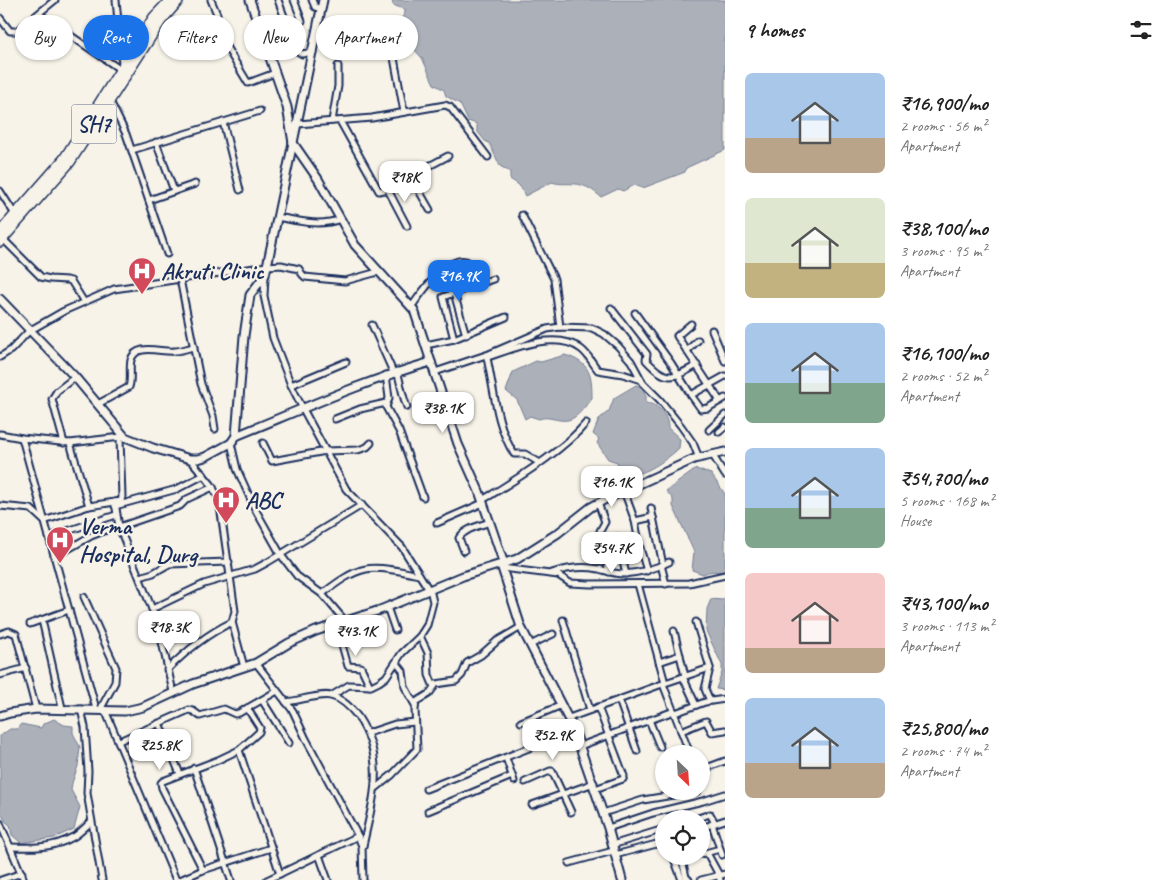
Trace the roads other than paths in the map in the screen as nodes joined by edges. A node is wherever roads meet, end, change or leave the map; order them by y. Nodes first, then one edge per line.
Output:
1 (55, 0) edge
2 (116, 0) edge
3 (170, 0) edge
4 (179, 0) edge
5 (211, 0) edge
6 (250, 0) edge
7 (278, 0) edge
8 (294, 0) edge
9 (312, 0) edge
10 (323, 0) edge
11 (322, 9) junction
12 (38, 14) junction
13 (299, 15) edge
14 (0, 18) edge
15 (313, 52) junction
16 (394, 60) edge
17 (338, 66) dead end
18 (123, 71) junction
19 (275, 73) junction
20 (108, 97) junction
21 (260, 112) dead end
22 (404, 112) junction
23 (340, 120) junction
24 (332, 121) junction
25 (223, 122) junction
26 (298, 124) junction
27 (156, 142) junction
28 (293, 143) junction
29 (132, 150) junction
30 (448, 156) dead end
31 (488, 157) dead end
32 (410, 175) junction
33 (195, 184) dead end
34 (387, 188) junction
35 (240, 190) dead end
36 (0, 191) edge
37 (174, 192) junction
38 (149, 200) junction
39 (430, 210) dead end
40 (522, 215) dead end
41 (277, 217) junction
42 (17, 219) junction
43 (341, 220) junction
44 (407, 226) dead end
45 (1, 238) edge
46 (167, 254) dead end
47 (267, 266) junction
48 (378, 272) junction
49 (264, 275) junction
50 (180, 279) junction
51 (493, 279) dead end
52 (481, 283) junction
53 (454, 294) junction
54 (0, 299) edge
55 (84, 302) junction
56 (412, 306) junction
57 (611, 308) dead end
58 (635, 313) dead end
59 (506, 317) dead end
60 (691, 324) dead end
61 (372, 325) dead end
62 (560, 327) junction
63 (712, 330) dead end
64 (29, 331) junction
65 (466, 335) junction
66 (454, 339) junction
67 (698, 340) dead end
68 (426, 345) junction
69 (194, 346) junction
70 (688, 351) junction
71 (488, 356) junction
72 (0, 357) edge
73 (346, 362) dead end
74 (431, 362) junction
75 (725, 362) edge
76 (697, 365) junction
77 (435, 372) junction
78 (392, 373) junction
79 (74, 376) junction
80 (679, 376) junction
81 (725, 376) edge
82 (641, 380) junction
83 (291, 385) junction
84 (710, 385) junction
85 (691, 395) junction
86 (723, 400) edge
87 (386, 403) junction
88 (98, 404) junction
89 (407, 407) dead end
90 (303, 409) junction
91 (725, 415) edge
92 (335, 419) dead end
93 (586, 423) dead end
94 (725, 427) edge
95 (214, 429) dead end
96 (709, 430) dead end
97 (719, 432) dead end
98 (0, 434) edge
99 (236, 436) junction
100 (122, 437) junction
101 (22, 438) junction
102 (67, 443) junction
103 (263, 443) dead end
104 (371, 443) dead end
105 (231, 444) junction
106 (326, 451) junction
107 (725, 452) edge
108 (712, 454) junction
109 (700, 458) junction
110 (190, 459) junction
111 (540, 463) junction
112 (204, 475) junction
113 (725, 475) edge
114 (213, 487) junction
115 (624, 491) junction
116 (423, 498) dead end
117 (483, 501) junction
118 (598, 503) junction
119 (115, 504) junction
120 (362, 505) junction
121 (0, 506) edge
122 (89, 506) junction
123 (651, 508) dead end
124 (116, 515) junction
125 (653, 518) junction
126 (44, 520) junction
127 (490, 522) junction
128 (636, 522) junction
129 (437, 523) dead end
130 (119, 526) junction
131 (49, 537) junction
132 (618, 537) dead end
133 (464, 551) dead end
134 (281, 554) junction
135 (54, 557) junction
136 (228, 562) junction
137 (669, 562) dead end
138 (662, 565) junction
139 (503, 566) junction
140 (647, 571) junction
141 (609, 572) junction
142 (550, 574) junction
143 (626, 574) junction
144 (230, 575) junction
145 (419, 575) junction
146 (725, 575) edge
147 (140, 578) junction
148 (638, 584) junction
149 (666, 584) junction
150 (429, 590) junction
151 (322, 594) junction
152 (84, 597) dead end
153 (387, 607) junction
154 (152, 609) junction
155 (69, 610) junction
156 (42, 620) junction
157 (563, 620) dead end
158 (232, 622) junction
159 (345, 622) junction
160 (696, 622) dead end
161 (30, 624) dead end
162 (336, 624) junction
163 (521, 627) junction
164 (395, 630) dead end
165 (674, 631) dead end
166 (0, 634) edge
167 (553, 634) dead end
168 (420, 636) junction
169 (530, 645) junction
170 (680, 655) junction
171 (396, 662) junction
172 (659, 662) junction
173 (256, 663) junction
174 (244, 667) junction
175 (26, 668) junction
176 (710, 668) junction
177 (167, 670) junction
178 (0, 675) edge
179 (684, 676) junction
180 (664, 684) junction
181 (370, 686) junction
182 (434, 687) junction
183 (277, 691) junction
184 (173, 692) junction
185 (331, 696) junction
186 (725, 699) edge
187 (262, 700) junction
188 (619, 700) junction
189 (710, 701) junction
190 (286, 702) junction
191 (416, 705) junction
192 (562, 705) junction
193 (696, 705) junction
194 (62, 708) junction
195 (247, 708) junction
196 (598, 708) junction
197 (36, 709) junction
198 (81, 709) junction
199 (101, 710) junction
200 (590, 710) junction
201 (674, 712) junction
202 (0, 716) edge
203 (569, 718) junction
204 (650, 720) junction
205 (415, 722) junction
206 (521, 722) dead end
207 (159, 723) junction
208 (629, 728) junction
209 (574, 730) junction
210 (725, 730) edge
211 (682, 731) junction
212 (368, 734) junction
213 (608, 735) junction
214 (119, 740) junction
215 (289, 743) dead end
216 (659, 745) edge
217 (687, 745) edge
218 (580, 746) junction
219 (239, 750) junction
220 (637, 752) dead end
221 (506, 758) junction
222 (725, 761) edge
223 (710, 767) edge
224 (194, 768) junction
225 (180, 774) junction
226 (525, 782) dead end
227 (594, 786) junction
228 (376, 788) junction
229 (426, 789) dead end
230 (563, 794) junction
231 (725, 794) edge
232 (655, 798) edge
233 (532, 805) dead end
234 (428, 811) dead end
235 (571, 812) dead end
236 (603, 813) junction
237 (710, 814) edge
238 (725, 820) edge
239 (91, 822) junction
240 (0, 823) edge
241 (714, 824) junction
242 (710, 825) edge
243 (608, 828) junction
244 (655, 833) edge
245 (358, 836) junction
246 (655, 843) edge
247 (362, 846) junction
248 (11, 847) junction
249 (271, 848) junction
250 (613, 850) junction
251 (710, 854) edge
252 (723, 854) edge
253 (319, 855) junction
254 (710, 862) edge
255 (225, 863) junction
256 (568, 863) dead end
257 (676, 865) edge
258 (683, 865) edge
259 (203, 870) junction
260 (22, 873) junction
261 (280, 874) junction
262 (721, 876) edge
263 (229, 879) edge
264 (1, 880) edge
265 (24, 880) edge
266 (102, 880) edge
267 (178, 880) edge
268 (267, 880) edge
269 (328, 880) edge
270 (363, 880) edge
271 (619, 880) edge
272 (682, 880) edge
273 (689, 880) edge
274 (701, 880) edge

1 - 12 street
2 - 18 street
3 - 18 main road, SH7
4 - 18 main road, SH7
5 - 19 street
6 - 19 street
7 - 15 street
8 - 13 street
9 - 11 street
10 - 11 street
11 - 15 street
12 - 14 street
12 - 18 street
15 - 26 street
16 - 22 street
17 - 24 street
18 - 20 main road, SH7
19 - 28 street
20 - 29 street
20 - 42 main road, SH7
21 - 25 street
22 - 23 street
22 - 31 street
23 - 24 street
23 - 34 street
24 - 26 street
25 - 27 street
25 - 35 street
26 - 28 street
27 - 29 street
27 - 37 street
28 - 41 street
28 - 43 street
29 - 38 street
30 - 32 street
32 - 34 street
32 - 39 street
33 - 37 street
34 - 44 street
36 - 42 street
37 - 38 street
38 - 46 street
40 - 62 street
41 - 43 street
41 - 47 street
42 - 45 main road, SH7
43 - 48 street
45 - 55 street
47 - 48 street
47 - 49 street
47 - 50 street
48 - 56 street
49 - 83 street
49 - 99 street
50 - 55 street
50 - 69 street
51 - 52 street
52 - 53 street
52 - 56 street
53 - 65 street
53 - 66 street
54 - 64 street
55 - 64 street
56 - 68 street
57 - 80 street
58 - 80 street
59 - 65 street
60 - 70 street
61 - 78 street
62 - 71 street
62 - 82 street
63 - 75 street
64 - 72 street
64 - 79 street
65 - 66 street
66 - 68 street
67 - 70 street
68 - 74 street
69 - 88 street
69 - 95 street
70 - 76 street
71 - 77 street
71 - 82 street
71 - 111 street
73 - 83 street
74 - 77 street
74 - 78 street
76 - 80 street
76 - 84 street
77 - 117 street
78 - 87 street
78 - 89 street
78 - 90 street
79 - 88 street
79 - 102 street
80 - 85 street
81 - 84 street
82 - 109 street
83 - 90 street
84 - 85 street
84 - 86 street
85 - 86 street
87 - 92 street
87 - 116 street
88 - 100 street
90 - 99 street
90 - 106 street
91 - 96 street
93 - 111 street
94 - 97 street
98 - 101 street
99 - 105 street
100 - 102 street
100 - 110 street
100 - 119 street
101 - 102 street
101 - 126 street
102 - 122 street
103 - 106 street
104 - 106 street
105 - 110 street
105 - 134 street
106 - 120 street
107 - 108 street
108 - 109 street
108 - 113 street
109 - 115 street
110 - 112 street
111 - 117 street
112 - 114 street
112 - 119 street
114 - 130 street
114 - 136 street
115 - 118 street
115 - 128 street
117 - 127 street
117 - 129 street
118 - 139 street
118 - 141 street
119 - 122 street
119 - 124 street
120 - 134 street
120 - 145 street
121 - 126 street
122 - 126 street
123 - 125 street
124 - 130 street
124 - 131 street
125 - 128 street
125 - 138 street
126 - 131 street
127 - 133 street
127 - 139 street
128 - 140 street
130 - 135 street
130 - 147 street
131 - 135 street
132 - 143 street
134 - 144 street
134 - 151 street
135 - 155 street
136 - 144 street
136 - 147 street
137 - 138 street
138 - 140 street
138 - 149 street
139 - 142 street
139 - 150 street
139 - 163 street
140 - 143 street
141 - 142 street
141 - 143 street
142 - 148 street
144 - 154 street
144 - 158 street
145 - 150 street
145 - 151 street
146 - 149 street
147 - 154 street
148 - 149 street
148 - 172 street
150 - 153 street
150 - 168 street
151 - 159 street
152 - 199 street
153 - 159 street
153 - 164 street
154 - 177 street
155 - 156 street
155 - 199 street
156 - 161 street
156 - 194 street
157 - 200 street
158 - 174 street
158 - 177 street
159 - 162 street
160 - 176 street
162 - 173 street
162 - 181 street
163 - 169 street
163 - 182 street
165 - 170 street
166 - 175 street
167 - 169 street
168 - 171 street
168 - 182 street
169 - 192 street
170 - 172 street
170 - 179 street
171 - 181 street
171 - 191 street
172 - 180 street
173 - 174 street
173 - 183 street
174 - 184 street
175 - 178 street
175 - 197 street
176 - 179 street
176 - 189 street
177 - 184 street
179 - 180 street
179 - 193 street
180 - 188 street
180 - 201 street
181 - 185 street
182 - 191 street
183 - 187 street
183 - 190 street
184 - 199 street
185 - 190 street
185 - 212 street
186 - 189 street
187 - 195 street
187 - 215 street
188 - 196 street
188 - 208 street
189 - 193 street
190 - 245 street
191 - 205 street
192 - 203 street
192 - 206 street
193 - 201 street
194 - 197 street
194 - 198 street
195 - 207 street
195 - 219 street
196 - 200 street
196 - 213 street
197 - 202 street
198 - 199 street
198 - 239 street
199 - 214 street
200 - 203 street
201 - 204 street
201 - 211 street
203 - 209 street
204 - 208 street
204 - 216 street
205 - 212 street
205 - 228 street
207 - 214 street
207 - 225 street
208 - 213 street
208 - 220 street
209 - 218 street
209 - 221 street
210 - 211 street
211 - 217 street
212 - 228 street
213 - 218 street
213 - 227 street
214 - 267 street
218 - 227 street
219 - 224 street
219 - 249 street
221 - 229 street
221 - 234 street
222 - 223 street
224 - 225 street
224 - 255 street
225 - 259 street
226 - 230 street
227 - 230 street
227 - 236 street
228 - 247 street
230 - 233 street
230 - 235 street
231 - 243 street
232 - 236 street
236 - 243 street
237 - 241 street
238 - 241 street
239 - 248 street
239 - 266 street
240 - 248 street
241 - 242 street
241 - 252 street
243 - 250 street
244 - 250 street
245 - 247 street
245 - 253 street
246 - 250 street
247 - 270 street
248 - 260 street
249 - 255 street
249 - 261 street
250 - 256 street
250 - 271 street
251 - 252 street
253 - 261 street
253 - 269 street
254 - 262 street
255 - 259 street
255 - 263 street
257 - 272 street
258 - 273 street
259 - 267 street
260 - 264 street
260 - 265 street
261 - 268 street
262 - 274 street

